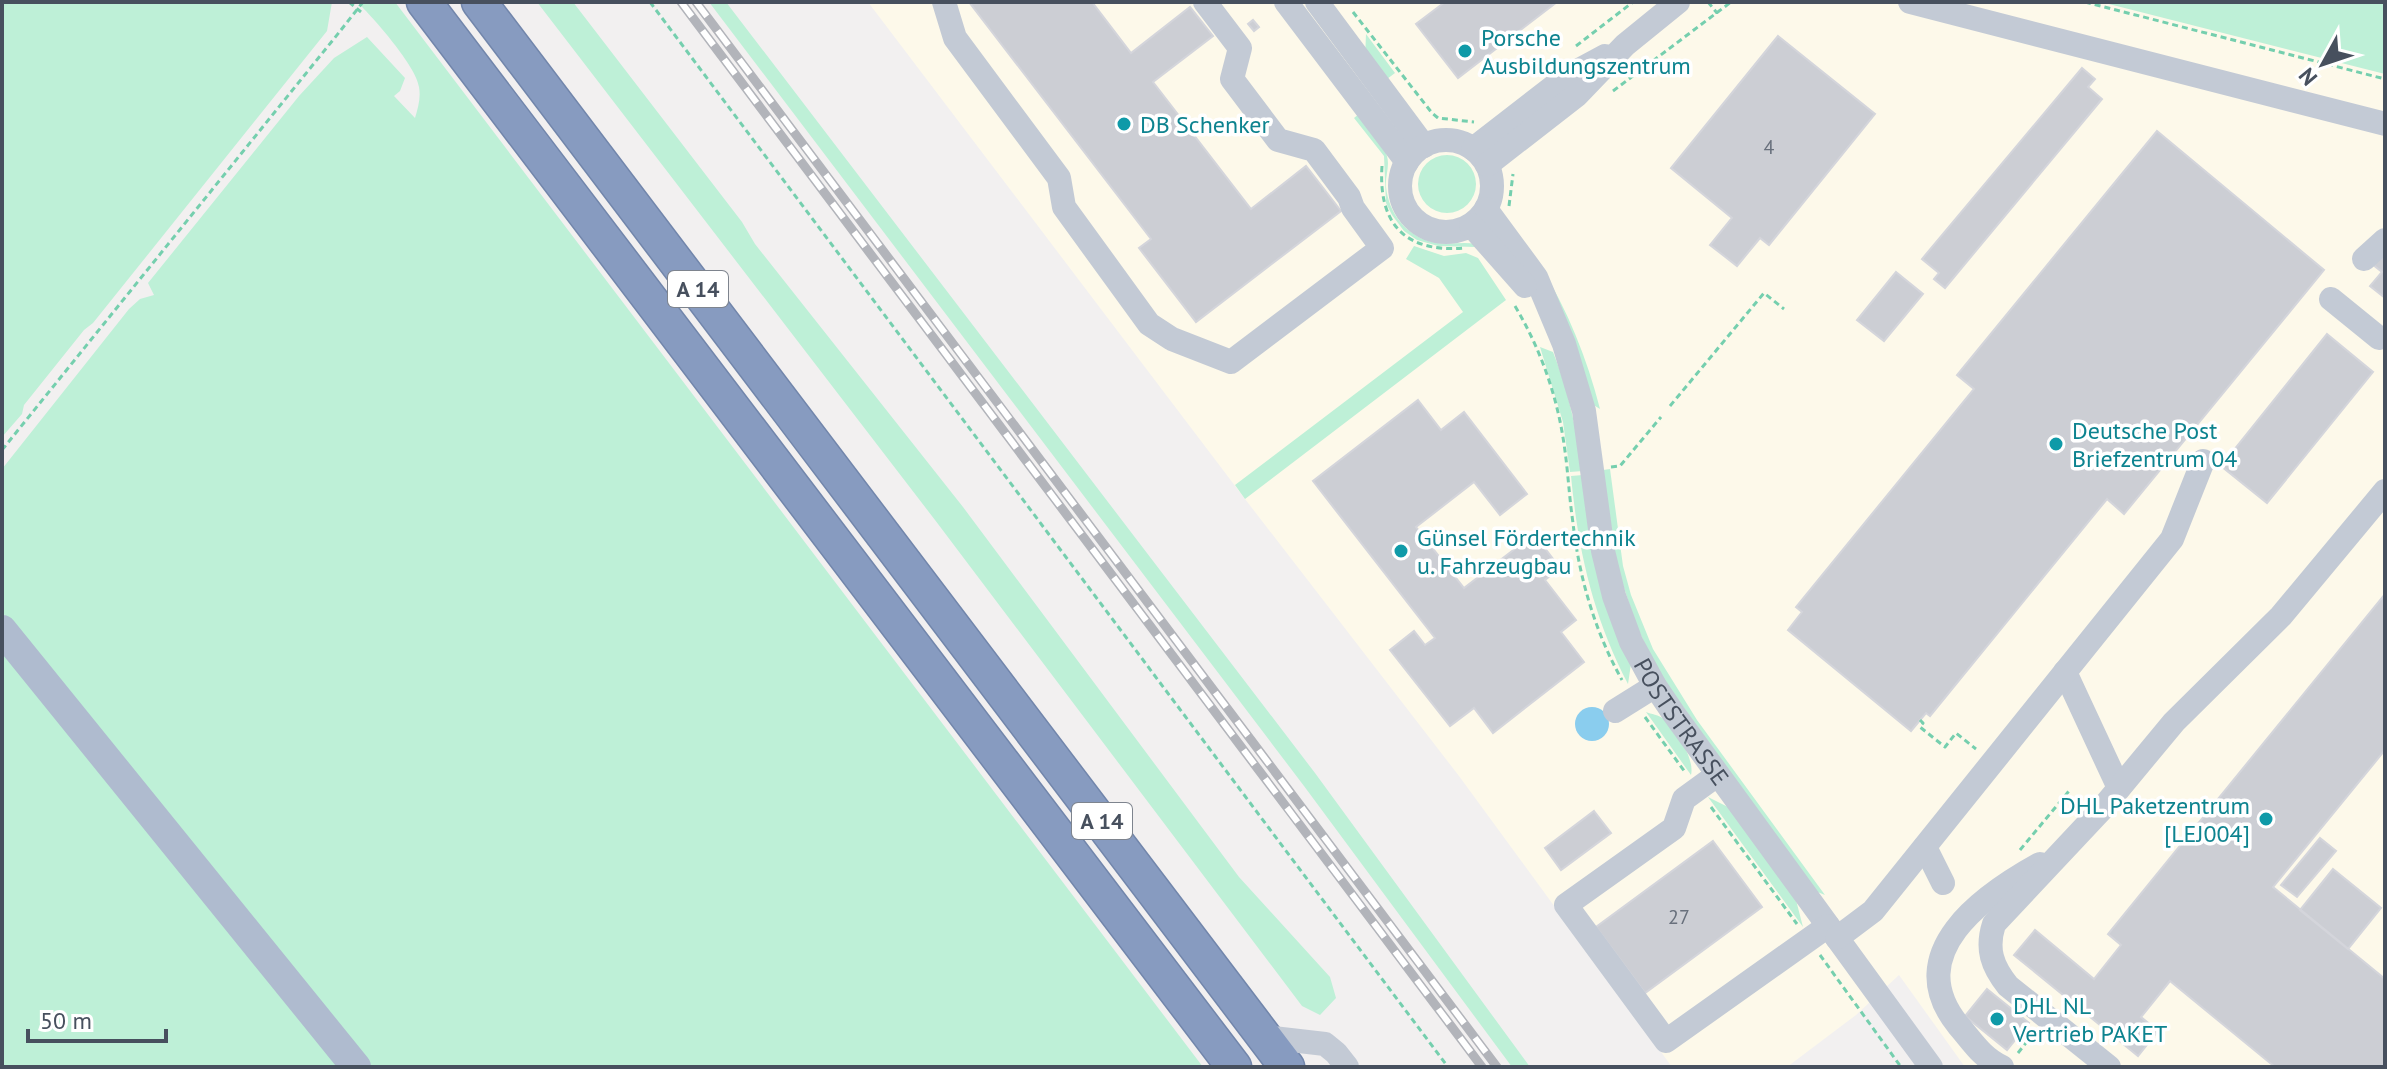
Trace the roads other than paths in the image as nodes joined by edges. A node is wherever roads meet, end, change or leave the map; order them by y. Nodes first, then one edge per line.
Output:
1 (424, 2) edge
2 (479, 2) edge
3 (944, 2) edge
4 (1205, 2) edge
5 (1286, 2) edge
6 (1317, 2) edge
7 (1678, 2) edge
8 (1910, 2) edge
9 (2385, 124) edge
10 (1416, 154) junction
11 (1480, 157) junction
12 (1479, 217) junction
13 (2385, 240) edge
14 (2364, 259) dead end
15 (2331, 299) dead end
16 (2379, 338) dead end
17 (2203, 461) dead end
18 (2385, 491) edge
19 (2, 630) edge
20 (2065, 672) junction
21 (1655, 686) junction
22 (1624, 705) road end
23 (1708, 782) junction
24 (2119, 788) junction
25 (1925, 847) junction
26 (2060, 854) junction
27 (1943, 883) dead end
28 (1825, 935) junction
29 (1265, 1037) junction
30 (2009, 1062) edge
31 (356, 1067) edge
32 (1234, 1067) edge
33 (1287, 1067) edge
34 (1347, 1067) edge
35 (1931, 1067) edge
36 (2109, 1067) edge

1 - 32 highway, A 14
2 - 29 highway, A 14
3 - 4 street
5 - 10 street
6 - 10 street
7 - 11 street
8 - 9 street
10 - 11 street
10 - 12 street
11 - 12 street
12 - 21 street, POSTSTRASSE
13 - 14 street
15 - 16 street
17 - 20 street
18 - 24 street
19 - 31 main road
20 - 24 street
20 - 25 street
21 - 22 street
21 - 23 street, POSTSTRASSE
23 - 28 street, POSTSTRASSE
23 - 28 street
24 - 26 street
25 - 27 street
25 - 28 street
26 - 30 street
26 - 36 street
28 - 35 street, POSTSTRASSE
29 - 33 highway, A 14
29 - 34 street

